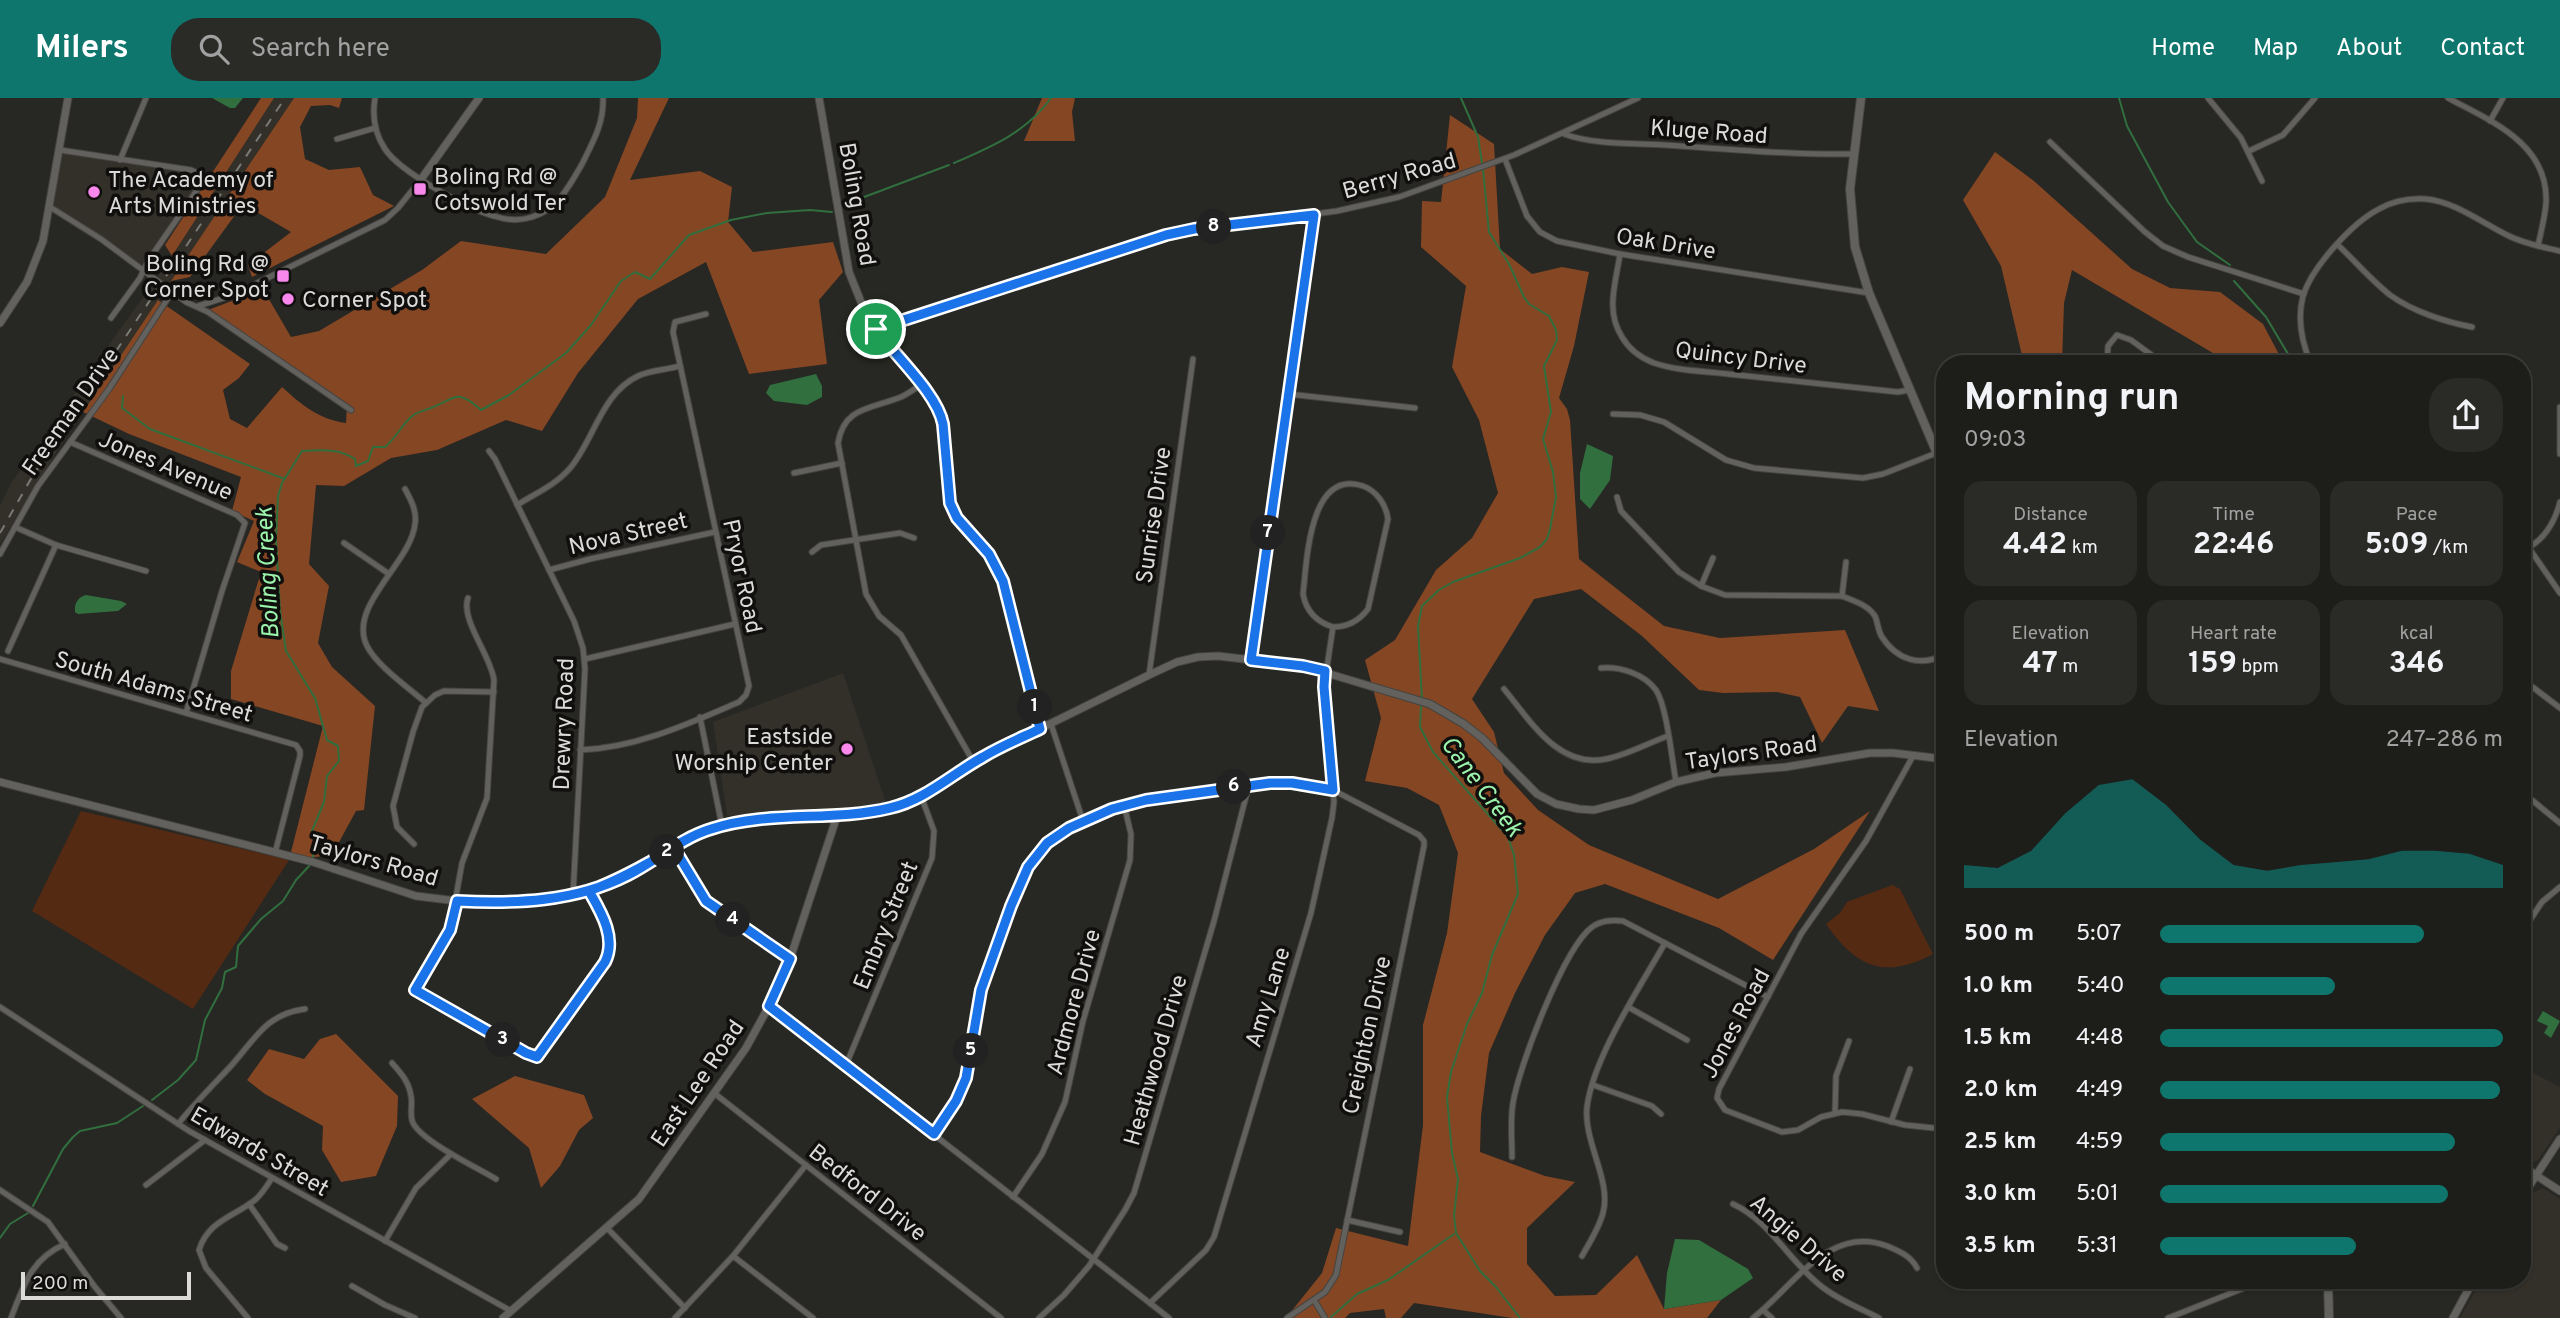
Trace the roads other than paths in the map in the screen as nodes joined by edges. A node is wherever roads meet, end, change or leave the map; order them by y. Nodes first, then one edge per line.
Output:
1 (68, 98) edge
2 (146, 98) edge
3 (375, 98) edge
4 (479, 98) edge
5 (603, 98) edge
6 (819, 98) edge
7 (1638, 98) edge
8 (1861, 98) edge
9 (2208, 98) edge
10 (2315, 98) edge
11 (2448, 98) edge
12 (2503, 98) edge
13 (2490, 121) junction
14 (375, 128) junction
15 (1564, 134) junction
16 (337, 139) dead end
17 (2050, 142) dead end
18 (60, 150) junction
19 (2249, 151) junction
20 (1853, 154) junction
21 (1505, 159) junction
22 (120, 160) junction
23 (422, 178) junction
24 (2262, 181) dead end
25 (50, 207) junction
26 (1314, 215) junction
27 (2338, 245) junction
28 (2538, 246) junction
29 (2560, 250) edge
30 (1620, 254) junction
31 (144, 270) junction
32 (172, 292) junction
33 (1870, 293) junction
34 (2304, 294) junction
35 (198, 306) junction
36 (706, 314) dead end
37 (111, 318) dead end
38 (0, 323) edge
39 (2472, 327) dead end
40 (876, 329) junction
41 (2107, 355) edge
42 (2150, 355) edge
43 (2308, 355) edge
44 (1193, 359) dead end
45 (680, 366) junction
46 (921, 385) junction
47 (1909, 390) junction
48 (1288, 394) junction
49 (2560, 407) edge
50 (1415, 408) dead end
51 (351, 410) dead end
52 (1614, 414) dead end
53 (70, 442) junction
54 (1936, 444) edge
55 (2560, 447) edge
56 (489, 451) dead end
57 (1936, 454) edge
58 (2560, 454) edge
59 (842, 463) junction
60 (794, 473) dead end
61 (405, 488) dead end
62 (1617, 497) dead end
63 (2560, 502) edge
64 (517, 505) junction
65 (15, 527) junction
66 (715, 532) junction
67 (915, 538) dead end
68 (856, 540) junction
69 (344, 543) dead end
70 (56, 545) junction
71 (2531, 546) edge
72 (2531, 551) edge
73 (811, 552) dead end
74 (0, 554) edge
75 (1713, 558) dead end
76 (1846, 562) dead end
77 (549, 570) junction
78 (146, 571) dead end
79 (389, 573) junction
80 (1701, 586) junction
81 (2560, 593) edge
82 (1842, 596) junction
83 (468, 598) dead end
84 (735, 624) junction
85 (1333, 627) junction
86 (8, 651) dead end
87 (0, 659) edge
88 (585, 659) junction
89 (1936, 659) edge
90 (1251, 660) junction
91 (1601, 668) dead end
92 (1325, 671) junction
93 (1149, 675) junction
94 (2531, 686) edge
95 (1504, 689) dead end
96 (494, 692) junction
97 (426, 702) junction
98 (2560, 708) edge
99 (186, 713) junction
100 (700, 717) junction
101 (1051, 723) junction
102 (1040, 729) junction
103 (1668, 736) junction
104 (580, 750) junction
105 (1913, 756) junction
106 (1936, 758) edge
107 (974, 763) junction
108 (0, 782) edge
109 (1676, 782) junction
110 (1249, 785) junction
111 (1333, 790) junction
112 (921, 796) junction
113 (2531, 799) edge
114 (1124, 805) junction
115 (838, 813) junction
116 (1083, 821) junction
117 (2560, 823) edge
118 (722, 826) junction
119 (414, 844) dead end
120 (674, 848) junction
121 (275, 853) junction
122 (2560, 887) edge
123 (589, 891) junction
124 (573, 894) junction
125 (457, 901) junction
126 (2533, 914) joint
127 (2531, 917) edge
128 (1665, 943) junction
129 (790, 959) junction
130 (1768, 998) junction
131 (769, 1006) junction
132 (0, 1007) edge
133 (1628, 1007) junction
134 (305, 1009) dead end
135 (1687, 1040) dead end
136 (1849, 1041) dead end
137 (392, 1063) dead end
138 (846, 1065) junction
139 (1910, 1069) dead end
140 (1593, 1085) junction
141 (714, 1093) junction
142 (1835, 1112) junction
143 (1661, 1114) dead end
144 (1891, 1122) junction
145 (178, 1124) junction
146 (1936, 1128) edge
147 (934, 1134) junction
148 (2560, 1139) edge
149 (205, 1140) junction
150 (451, 1154) junction
151 (1512, 1157) dead end
152 (806, 1165) junction
153 (2531, 1172) edge
154 (2535, 1175) junction
155 (272, 1178) junction
156 (496, 1179) dead end
157 (2531, 1182) edge
158 (146, 1185) dead end
159 (0, 1189) edge
160 (2560, 1191) edge
161 (1013, 1197) junction
162 (249, 1204) junction
163 (1732, 1204) dead end
164 (1347, 1220) junction
165 (607, 1228) junction
166 (1400, 1232) dead end
167 (385, 1241) junction
168 (65, 1244) junction
169 (285, 1248) dead end
170 (733, 1256) junction
171 (1582, 1256) dead end
172 (1093, 1259) junction
173 (1917, 1268) dead end
174 (1805, 1270) junction
175 (352, 1286) dead end
176 (2242, 1289) edge
177 (2328, 1289) edge
178 (2469, 1289) edge
179 (1314, 1300) junction
180 (1150, 1303) junction
181 (685, 1308) junction
182 (1763, 1310) junction
183 (511, 1311) junction
184 (11, 1318) edge
185 (121, 1318) edge
186 (248, 1318) edge
187 (415, 1318) edge
188 (503, 1318) edge
189 (675, 1318) edge
190 (813, 1318) edge
191 (1001, 1318) edge
192 (1040, 1318) edge
193 (1169, 1318) edge
194 (1287, 1318) edge
195 (1325, 1318) edge
196 (1753, 1318) edge
197 (1772, 1318) edge
198 (1879, 1318) edge
199 (2168, 1318) edge
200 (2329, 1318) edge
201 (2454, 1318) edge

1 - 18 street
2 - 22 street
3 - 14 street
4 - 23 street
5 - 23 street
6 - 40 street, Boling Road
7 - 15 street, Berry Road
8 - 20 main road
9 - 19 street
10 - 19 street
11 - 13 street
12 - 13 street
13 - 28 street
14 - 16 street
14 - 23 street
15 - 20 street, Kluge Road
15 - 21 street, Berry Road
17 - 34 street
18 - 22 street
18 - 25 street
19 - 24 street
20 - 33 main road
21 - 26 street, Berry Road
21 - 30 street, Oak Drive
22 - 31 street
23 - 35 street
25 - 31 street
25 - 38 street
26 - 40 street, Berry Road
26 - 48 street
27 - 28 street
27 - 34 street
27 - 39 street
28 - 29 street
30 - 33 street, Oak Drive
30 - 47 street, Quincy Drive
31 - 32 street
31 - 37 street
32 - 35 street
32 - 53 street, Freeman Drive
33 - 47 main road
34 - 43 street
35 - 51 street
36 - 45 street, Pryor Road
40 - 46 street, Boling Road
41 - 42 street
44 - 93 street, Sunrise Drive
45 - 64 street
45 - 66 street, Pryor Road
46 - 59 street
46 - 102 street, Boling Road
47 - 54 main road
48 - 50 street
48 - 90 street
49 - 55 street
52 - 57 street
53 - 65 street, Freeman Drive
53 - 99 street, Jones Avenue
55 - 58 street
56 - 64 street, Drewry Road
59 - 60 street
59 - 68 street
61 - 79 street
62 - 80 street
63 - 71 street
64 - 77 street, Drewry Road
65 - 70 street
65 - 74 street, Freeman Drive
66 - 77 street, Nova Street
66 - 84 street, Pryor Road
67 - 68 street
68 - 73 street
68 - 107 street
69 - 79 street
70 - 78 street
70 - 86 street
72 - 81 street
75 - 80 street
76 - 82 street
77 - 88 street, Drewry Road
79 - 97 street
80 - 82 street
82 - 89 street
83 - 96 street
84 - 88 street
84 - 100 street, Pryor Road
85 - 85 street
85 - 92 street, Amy Lane
87 - 99 street, South Adams Street
88 - 104 street, Drewry Road
90 - 92 street, Taylors Road
90 - 93 street, Taylors Road
91 - 103 street
92 - 109 street, Taylors Road
92 - 111 street, Amy Lane
93 - 101 street, Taylors Road
94 - 98 street
95 - 103 street
96 - 97 street
96 - 125 street
97 - 119 street
99 - 121 street, South Adams Street
100 - 104 street, Pryor Road
100 - 118 street
101 - 102 street, Taylors Road
101 - 116 street
102 - 107 street, Taylors Road
103 - 109 street
104 - 124 street, Drewry Road
105 - 106 street, Taylors Road
105 - 109 street, Taylors Road
105 - 130 street, Jones Road
107 - 112 street, Taylors Road
108 - 121 street, Taylors Road
110 - 111 street
110 - 114 street
110 - 172 street, Heathwood Drive
111 - 164 street, Creighton Drive
111 - 180 street, Amy Lane
112 - 115 street, Taylors Road
112 - 138 street, Embry Street
113 - 117 street
114 - 116 street
114 - 161 street, Ardmore Drive
115 - 118 street, Taylors Road
115 - 129 street, East Lee Road
116 - 147 street
118 - 120 street, Taylors Road
120 - 123 street, Taylors Road
120 - 129 street
121 - 125 street, Taylors Road
122 - 126 street
123 - 124 street, Taylors Road
123 - 125 street
124 - 125 street, Taylors Road
126 - 127 street
128 - 130 street
128 - 133 street
128 - 151 street
129 - 131 street, East Lee Road
130 - 142 street, Jones Road
131 - 138 street
131 - 141 street, East Lee Road
132 - 145 street, Edwards Street
133 - 135 street
133 - 140 street
134 - 145 street
136 - 142 street
137 - 150 street
138 - 147 street
139 - 144 street
140 - 143 street
140 - 171 street
141 - 152 street, Bedford Drive
141 - 165 street, East Lee Road
142 - 144 street
144 - 146 street
145 - 149 street, Edwards Street
147 - 161 street
148 - 154 street
149 - 155 street, Edwards Street
149 - 158 street
150 - 156 street
150 - 167 street
152 - 170 street
152 - 191 street, Bedford Drive
153 - 154 street
154 - 157 street
154 - 160 street
155 - 162 street
155 - 167 street, Edwards Street
159 - 168 street
161 - 172 street
162 - 169 street
162 - 186 street
163 - 174 street, Angie Drive
164 - 166 street
164 - 179 street, Creighton Drive
165 - 181 street
165 - 183 street, East Lee Road
167 - 183 street, Edwards Street
168 - 184 street
168 - 185 street
170 - 181 street
170 - 190 street
172 - 180 street
172 - 192 street, Heathwood Drive
173 - 174 street
174 - 182 street
174 - 198 street, Angie Drive
175 - 187 street
176 - 199 street
177 - 200 main road
178 - 201 street
179 - 194 street, Creighton Drive
179 - 195 street
180 - 193 street
181 - 189 street
182 - 196 street
182 - 197 street
183 - 188 street, East Lee Road

